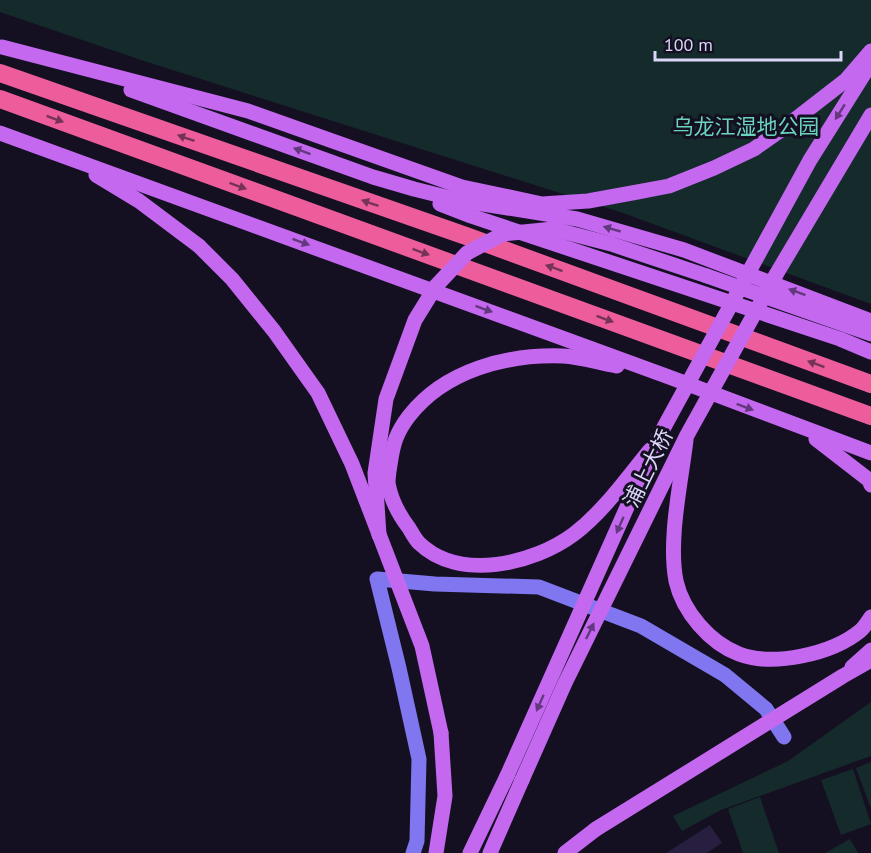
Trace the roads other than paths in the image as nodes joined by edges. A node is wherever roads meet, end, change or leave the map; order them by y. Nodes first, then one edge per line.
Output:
1 (1, 47) edge
2 (871, 51) edge
3 (871, 63) edge
4 (0, 73) edge
5 (0, 99) edge
6 (871, 115) edge
7 (0, 133) edge
8 (68, 157) junction
9 (373, 177) junction
10 (871, 321) edge
11 (871, 334) edge
12 (871, 352) edge
13 (669, 377) junction
14 (871, 384) edge
15 (871, 416) edge
16 (804, 430) junction
17 (686, 437) junction
18 (657, 440) junction
19 (871, 453) edge
20 (871, 484) edge
21 (379, 536) junction
22 (871, 617) edge
23 (871, 650) edge
24 (871, 660) edge
25 (843, 676) junction
26 (784, 736) dead end
27 (413, 853) edge
28 (436, 853) edge
29 (470, 853) edge
30 (490, 853) edge
31 (565, 853) edge

1 - 2 main road
9 -> 1 main road
3 -> 18 main road, bridge
14 -> 4 highway
5 -> 15 highway
6 - 17 main road, 浦上大桥, bridge
7 - 8 main road
8 -> 13 main road
8 - 21 main road, bridge
10 -> 9 main road
9 - 12 main road
11 - 21 main road, bridge
13 -> 16 main road
13 - 18 main road, bridge
16 - 19 main road
16 - 20 main road
17 - 22 main road
30 -> 17 main road, 浦上大桥, bridge
18 -> 29 main road, bridge
21 - 28 main road, bridge
23 - 25 main road, bridge
24 - 25 main road, bridge
25 - 31 main road, bridge
26 - 27 street

